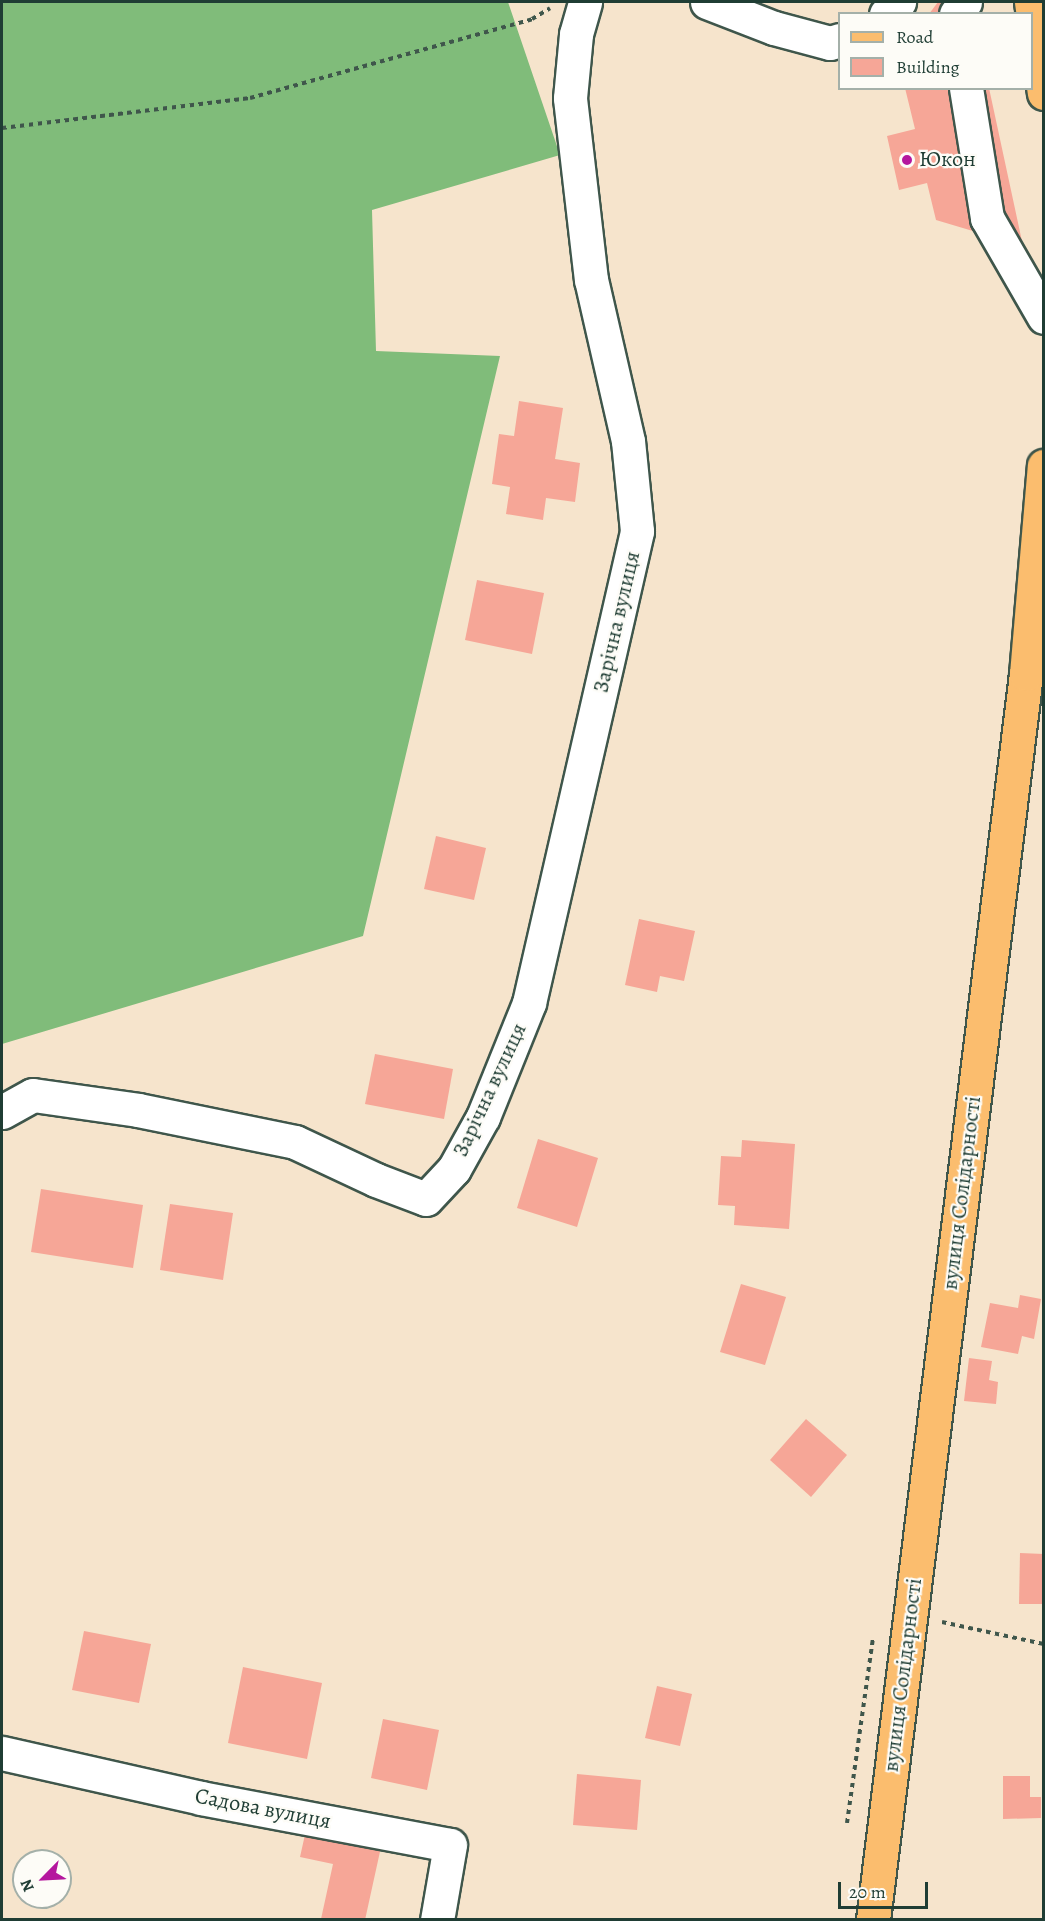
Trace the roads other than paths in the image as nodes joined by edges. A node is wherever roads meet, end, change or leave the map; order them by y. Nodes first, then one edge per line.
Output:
1 (585, 2) edge
2 (707, 2) edge
3 (1033, 16) edge
4 (838, 41) edge
5 (966, 90) edge
6 (1044, 93) edge
7 (1044, 316) edge
8 (1044, 466) edge
9 (2, 1112) edge
10 (2, 1753) edge
11 (437, 1920) edge
12 (873, 1920) edge

1 - 9 street, Зарічна вулиця
2 - 4 street
3 - 6 main road
5 - 7 street
8 - 12 main road, вулиця Солідарності
10 - 11 street, Садова вулиця

